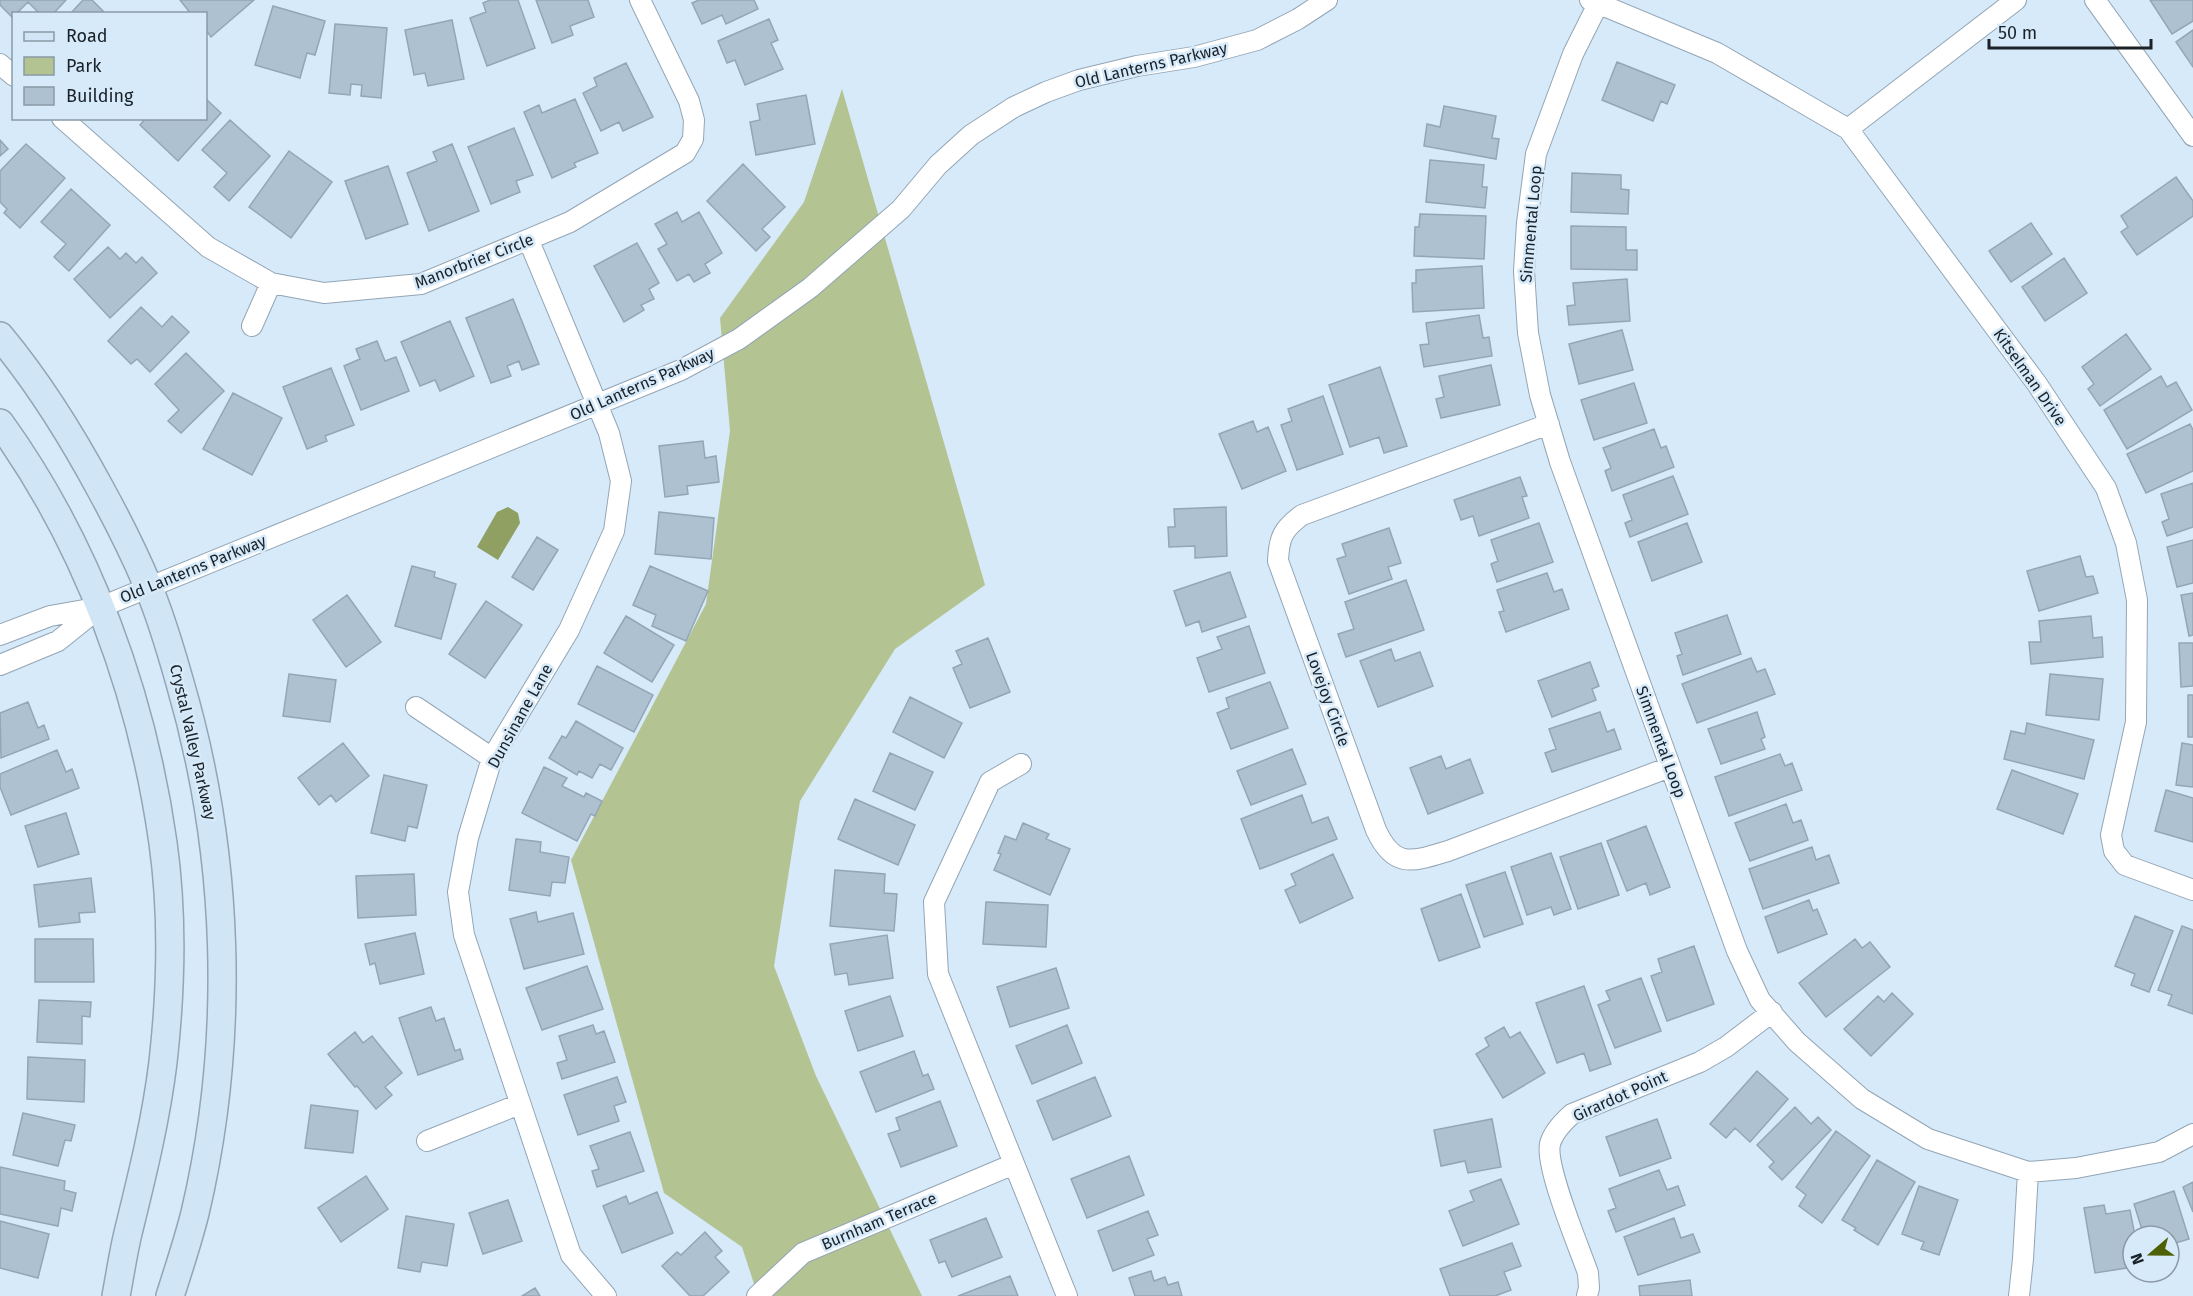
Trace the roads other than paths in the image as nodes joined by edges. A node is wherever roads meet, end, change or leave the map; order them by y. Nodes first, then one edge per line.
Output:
1 (640, 0) edge
2 (1327, 0) edge
3 (2016, 0) edge
4 (2095, 0) edge
5 (1594, 2) edge
6 (0, 64) edge
7 (12, 74) edge
8 (64, 120) edge
9 (1848, 129) junction
10 (2193, 136) edge
11 (529, 241) junction
12 (271, 283) junction
13 (252, 326) dead end
14 (0, 336) edge
15 (597, 405) junction
16 (0, 423) edge
17 (1549, 424) junction
18 (149, 587) junction
19 (101, 607) junction
20 (0, 635) edge
21 (0, 665) edge
22 (416, 707) dead end
23 (492, 758) junction
24 (1021, 764) dead end
25 (1670, 767) junction
26 (2193, 890) edge
27 (1772, 1012) junction
28 (520, 1104) junction
29 (2193, 1134) edge
30 (427, 1140) dead end
31 (1014, 1164) junction
32 (2028, 1172) junction
33 (116, 1296) edge
34 (170, 1296) edge
35 (606, 1296) edge
36 (757, 1296) edge
37 (1067, 1296) edge
38 (1587, 1296) edge
39 (2019, 1296) edge

1 - 11 street, Manorbrier Circle
2 - 15 street, Old Lanterns Parkway
3 - 9 street
4 - 10 street
5 - 9 street, Kitselman Drive
5 - 17 street, Simmental Loop
6 - 7 street
8 - 12 street, Manorbrier Circle
9 - 26 street, Kitselman Drive
11 - 12 street, Manorbrier Circle
11 - 15 street, Dunsinane Lane
12 - 13 street
14 - 18 main road, Crystal Valley Parkway
15 - 18 street, Old Lanterns Parkway
15 - 23 street, Dunsinane Lane
16 - 19 main road
17 - 25 street, Simmental Loop
17 - 25 street, Lovejoy Circle
18 - 19 street, Old Lanterns Parkway
18 - 34 main road, Crystal Valley Parkway
19 - 20 street, Old Lanterns Parkway
19 - 21 street, Old Lanterns Parkway
19 - 33 main road
22 - 23 street
23 - 28 street, Dunsinane Lane
24 - 31 street
25 - 27 street, Simmental Loop
27 - 32 street, Simmental Loop
27 - 38 street, Girardot Point
28 - 30 street
28 - 35 street, Dunsinane Lane
29 - 32 street, Simmental Loop
31 - 36 street, Burnham Terrace
31 - 37 street
32 - 39 street

